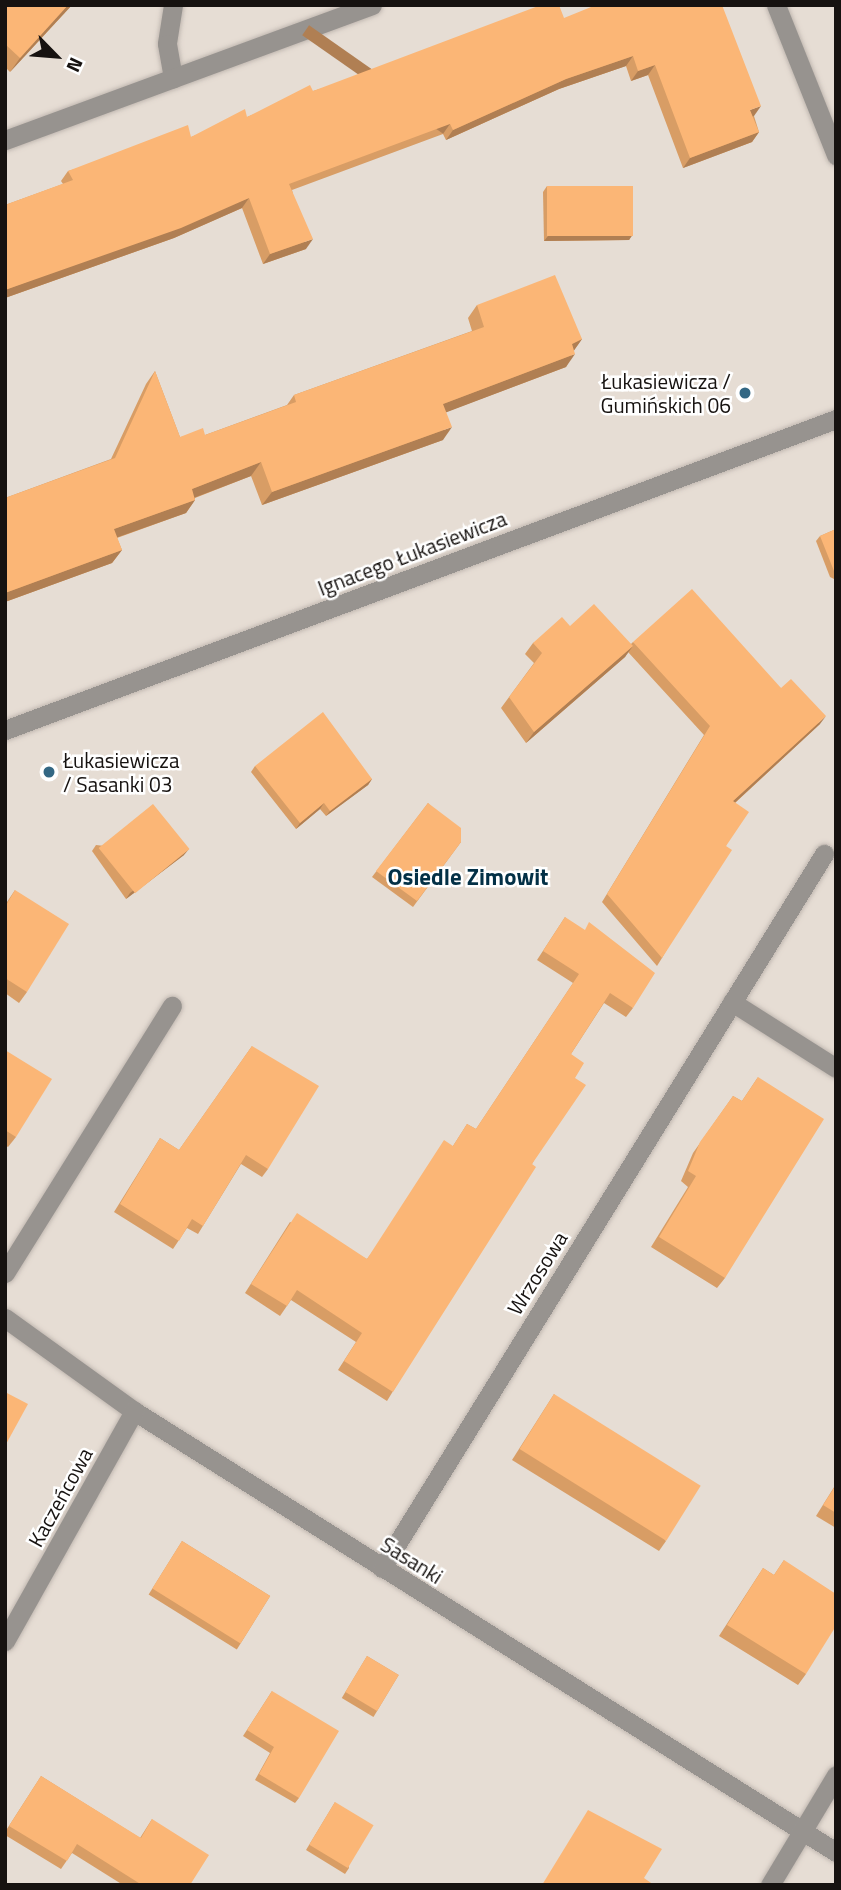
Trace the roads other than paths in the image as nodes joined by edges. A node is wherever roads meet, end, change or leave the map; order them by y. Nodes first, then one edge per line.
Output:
1 (173, 5) edge
2 (372, 5) edge
3 (776, 5) edge
4 (173, 78) junction
5 (5, 140) edge
6 (836, 155) edge
7 (836, 419) edge
8 (5, 730) edge
9 (824, 855) dead end
10 (732, 1002) junction
11 (172, 1006) dead end
12 (836, 1068) edge
13 (5, 1273) edge
14 (5, 1318) edge
15 (134, 1411) junction
16 (382, 1568) junction
17 (5, 1641) edge
18 (836, 1775) edge
19 (802, 1832) junction
20 (836, 1852) edge
21 (770, 1885) edge

1 - 4 street
2 - 4 street
3 - 6 street
4 - 5 street
7 - 8 street, Ignacego Łukasiewicza
9 - 10 street, Wrzosowa
10 - 12 street
10 - 16 street, Wrzosowa
11 - 13 street
14 - 15 street, Sasanki
15 - 16 street, Sasanki
15 - 17 street, Kaczeńcowa
16 - 19 street, Sasanki
18 - 19 street
19 - 20 street, Sasanki
19 - 21 street

